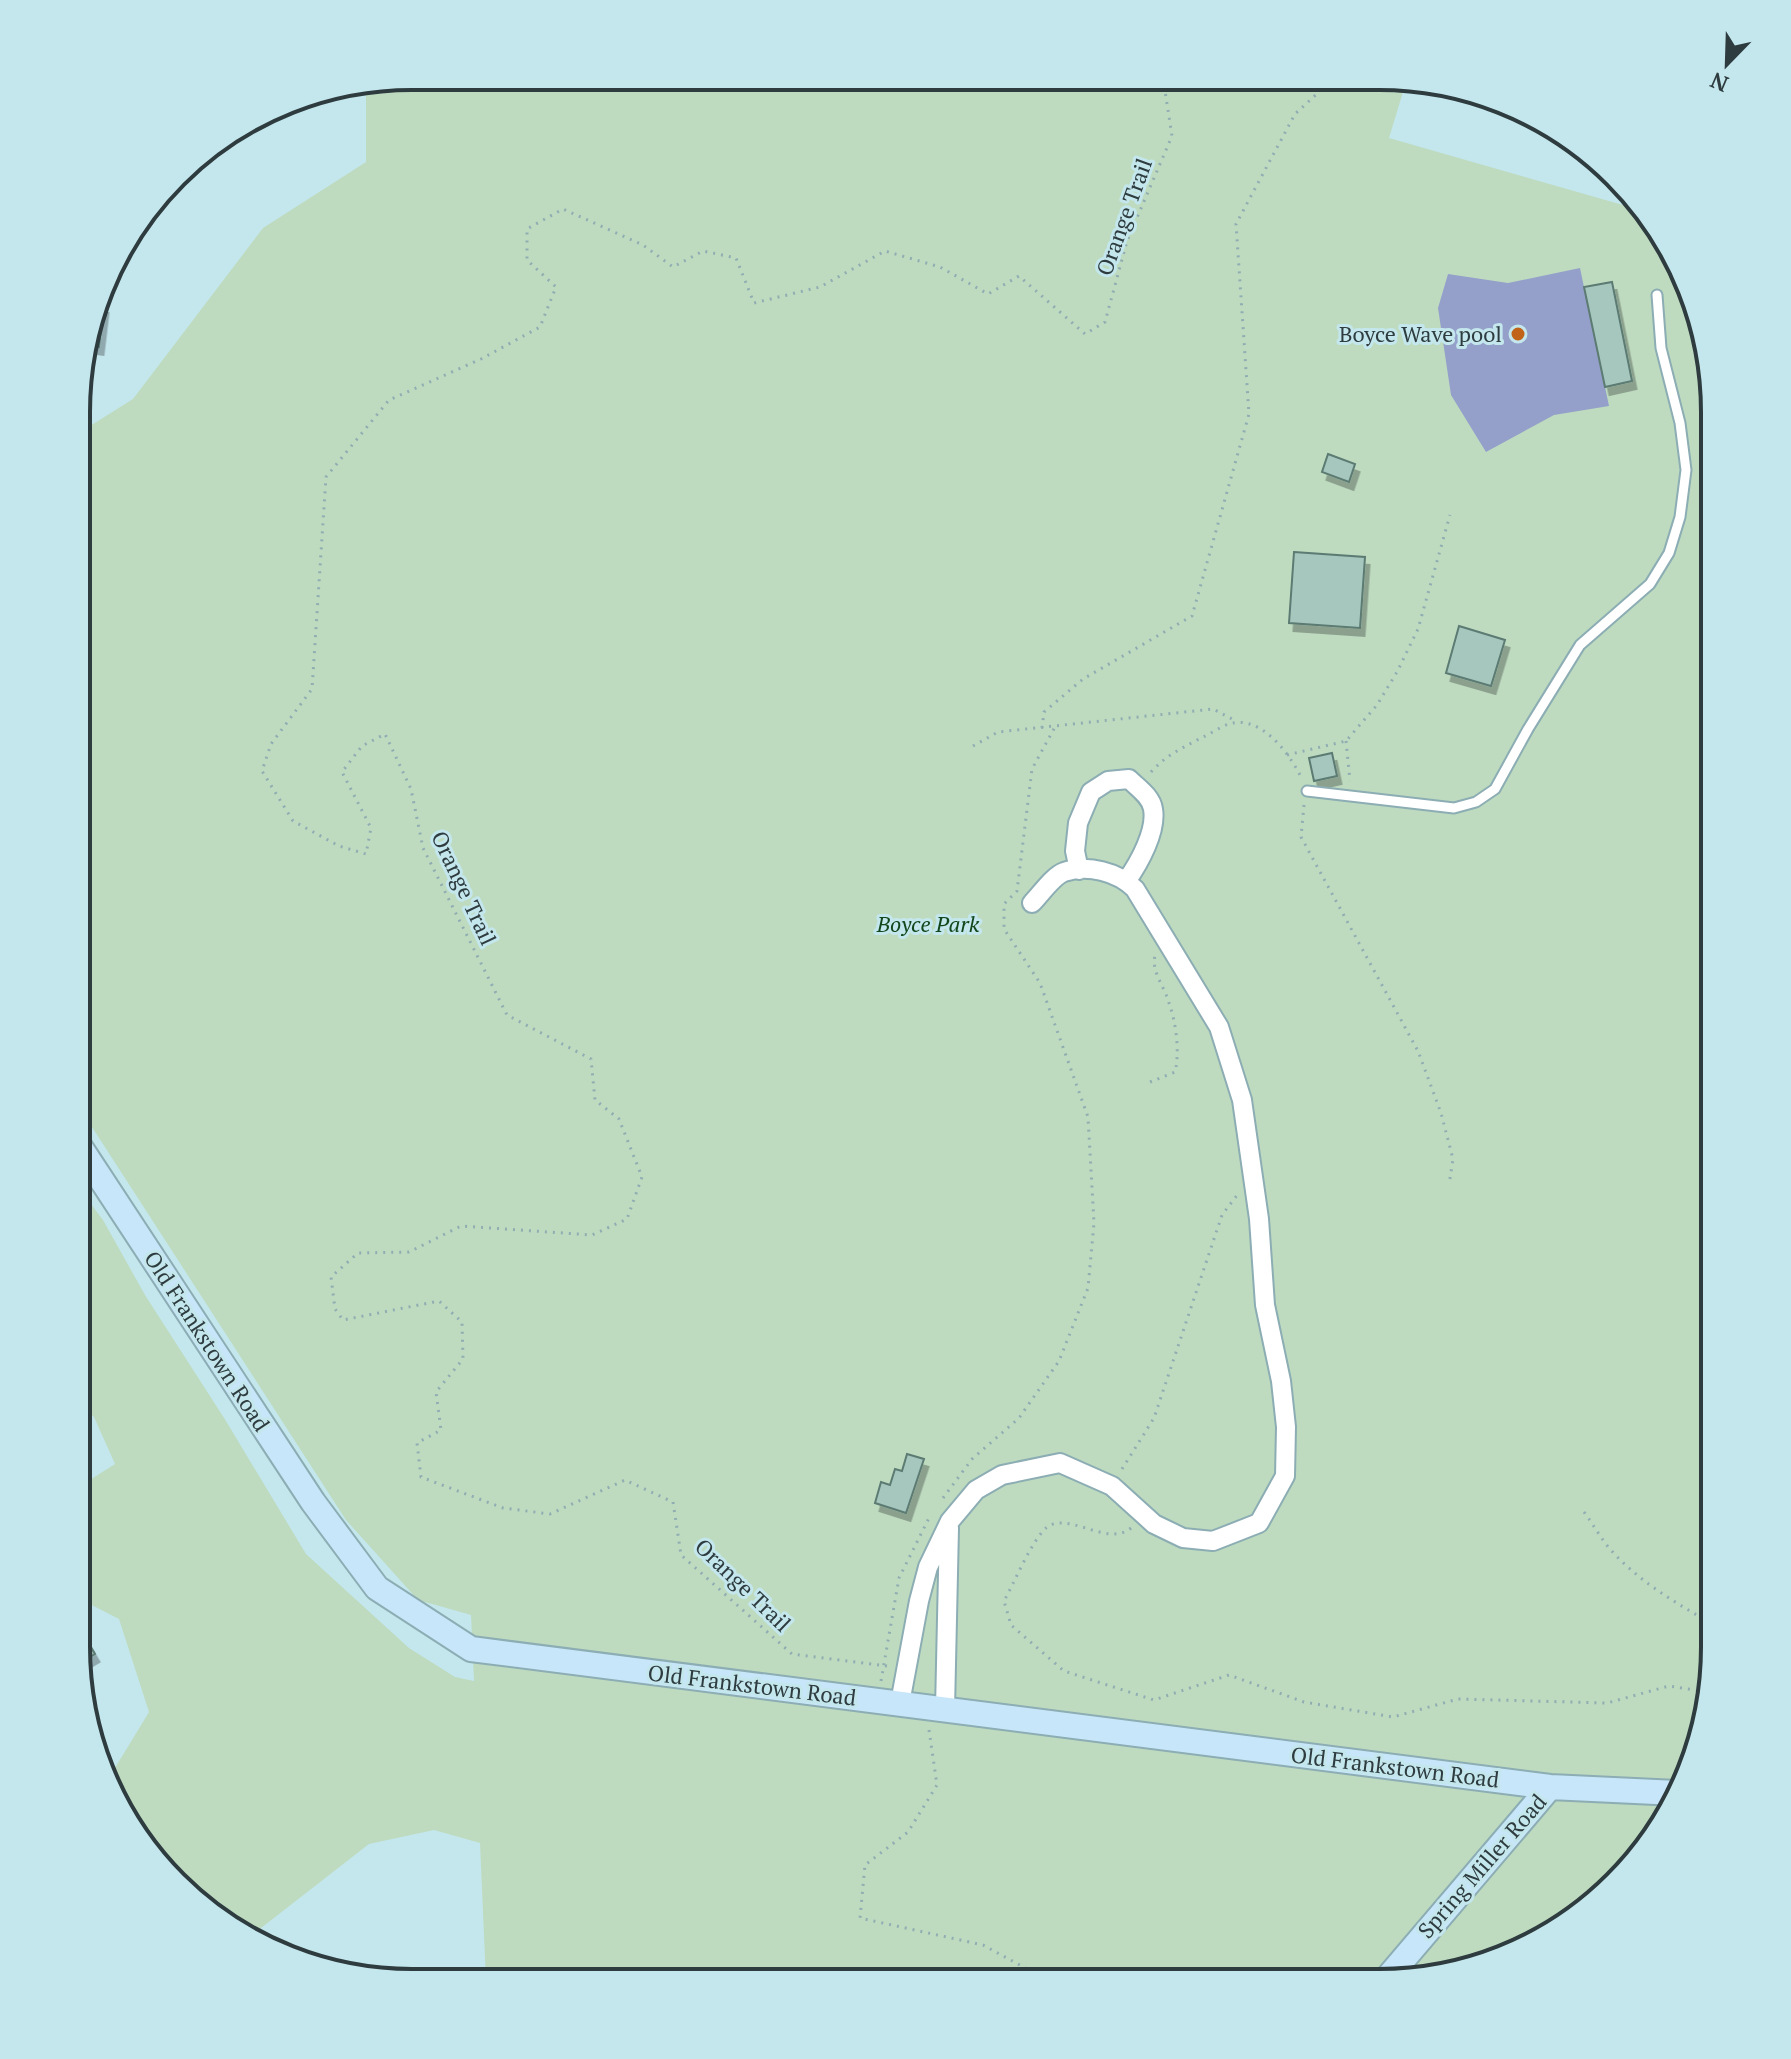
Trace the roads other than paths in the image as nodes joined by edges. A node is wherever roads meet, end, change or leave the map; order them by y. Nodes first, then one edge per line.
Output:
1 (1657, 295) dead end
2 (1307, 791) road end
3 (1079, 870) junction
4 (1127, 880) junction
5 (1032, 903) dead end
6 (90, 1162) edge
7 (950, 1521) junction
8 (900, 1703) junction
9 (935, 1708) junction
10 (1550, 1787) junction
11 (1666, 1792) edge
12 (1396, 1968) edge

1 - 2 lane
3 - 4 street
3 - 4 street
3 - 5 street
4 - 7 street
6 - 8 street, Old Frankstown Road
7 - 8 street
7 - 9 street
8 - 9 street, Old Frankstown Road
9 - 10 street, Old Frankstown Road
10 - 11 street, Old Frankstown Road
10 - 12 street, Spring Miller Road

